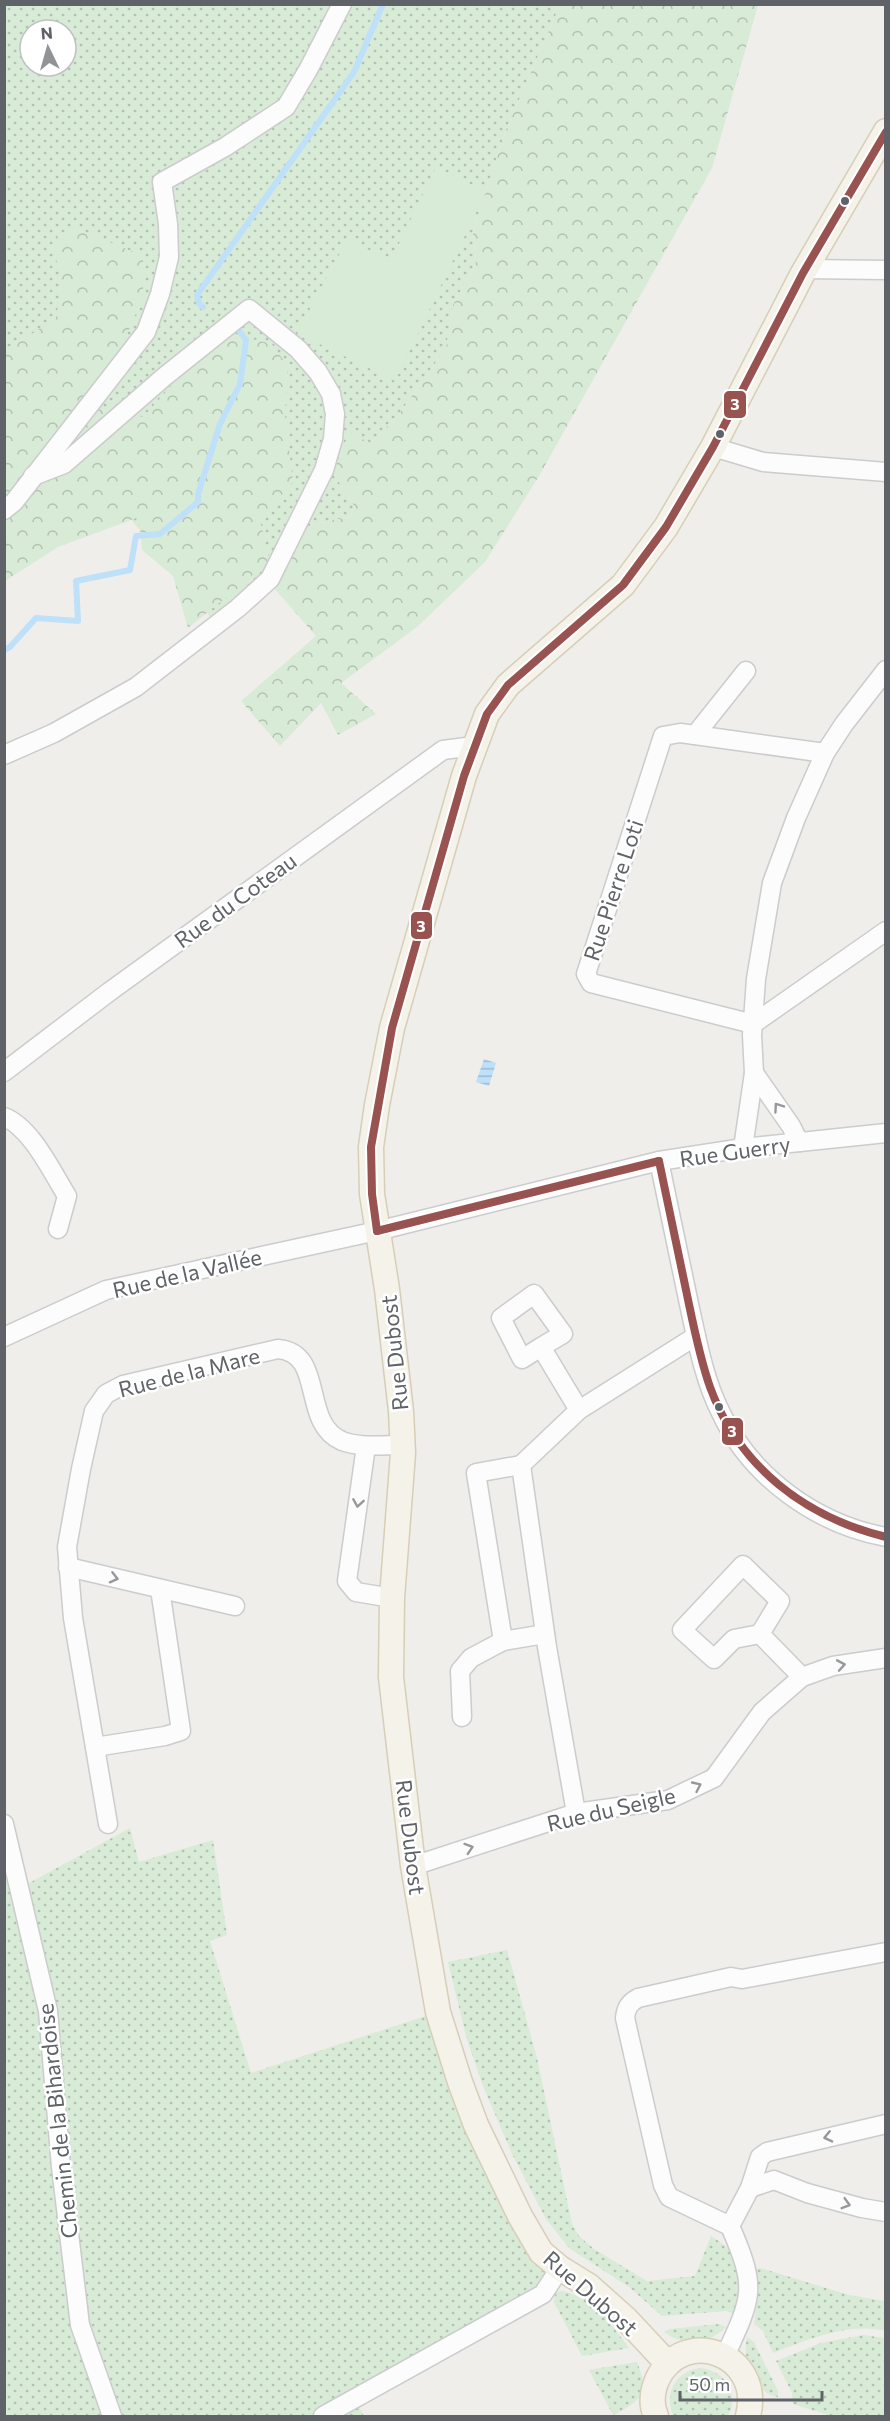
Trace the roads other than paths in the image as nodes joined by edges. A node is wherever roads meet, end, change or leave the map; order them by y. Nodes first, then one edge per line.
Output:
1 (342, 4) edge
2 (885, 131) edge
3 (806, 269) junction
4 (885, 270) edge
5 (713, 447) junction
6 (885, 472) edge
7 (33, 476) junction
8 (4, 510) edge
9 (885, 670) edge
10 (746, 671) dead end
11 (695, 735) junction
12 (474, 746) junction
13 (825, 753) junction
14 (4, 755) edge
15 (885, 931) edge
16 (753, 1024) junction
17 (4, 1072) edge
18 (754, 1073) junction
19 (4, 1117) edge
20 (885, 1133) edge
21 (799, 1142) junction
22 (743, 1149) junction
23 (659, 1161) junction
24 (58, 1229) dead end
25 (377, 1231) junction
26 (696, 1336) junction
27 (4, 1337) edge
28 (540, 1347) dead end
29 (579, 1410) junction
30 (402, 1445) junction
31 (366, 1446) junction
32 (521, 1465) junction
33 (885, 1537) edge
34 (68, 1567) junction
35 (160, 1589) junction
36 (392, 1598) junction
37 (235, 1606) dead end
38 (545, 1634) junction
39 (760, 1634) junction
40 (503, 1641) junction
41 (885, 1658) edge
42 (802, 1677) junction
43 (462, 1717) dead end
44 (95, 1747) junction
45 (576, 1813) junction
46 (4, 1824) edge
47 (108, 1824) dead end
48 (413, 1866) junction
49 (885, 1952) edge
50 (885, 2124) edge
51 (767, 2152) junction
52 (774, 2180) junction
53 (750, 2188) junction
54 (885, 2212) edge
55 (729, 2226) junction
56 (560, 2268) junction
57 (725, 2356) junction
58 (668, 2364) junction
59 (112, 2416) edge
60 (323, 2416) edge
61 (656, 2416) edge
62 (748, 2416) edge

1 - 7 street
2 - 3 main road, Rue Dubost
3 - 4 street
3 - 5 main road, Rue Dubost
5 - 6 street
5 - 12 main road, Rue Dubost
7 - 8 street
7 - 14 street
9 - 13 street
10 - 11 street
11 - 13 street, Rue Pierre Loti
11 - 16 street, Rue Pierre Loti
12 - 17 street, Rue du Coteau
12 - 25 main road, Rue Dubost
13 - 16 street
15 - 16 street
16 - 18 street
21 -> 18 street
18 - 22 street
19 - 24 street
20 - 21 street, Rue Guerry
21 - 22 street, Rue Guerry
22 - 23 street, Rue Guerry
23 - 25 street, Rue Guerry
23 - 26 street
25 - 27 street, Rue de la Vallée
25 - 30 main road, Rue Dubost
26 - 29 street
26 - 33 street
28 - 29 street
29 - 32 street
30 - 31 street, Rue de la Mare
30 - 36 main road, Rue Dubost
31 - 34 street, Rue de la Mare
31 -> 36 street
32 - 38 street
32 - 40 street
34 -> 35 street
34 - 44 street, Rue de la Mare
35 - 37 street
35 - 44 street
36 - 48 main road, Rue Dubost
38 - 40 street
38 - 45 street
39 - 39 street
39 - 42 street
40 - 43 street
42 -> 41 street, Rue du Seigle
45 -> 42 street, Rue du Seigle
44 - 47 street, Rue de la Mare
48 -> 45 street, Rue du Seigle
46 - 59 street, Chemin de la Bihardoise
48 - 56 main road, Rue Dubost
49 - 55 street
50 -> 51 street
51 - 52 street
51 - 53 street
52 - 53 street
52 -> 54 street
53 - 55 street
55 - 57 street
56 - 58 main road, Rue Dubost
56 - 60 street
57 - 58 main road
57 - 62 main road
58 - 61 main road

